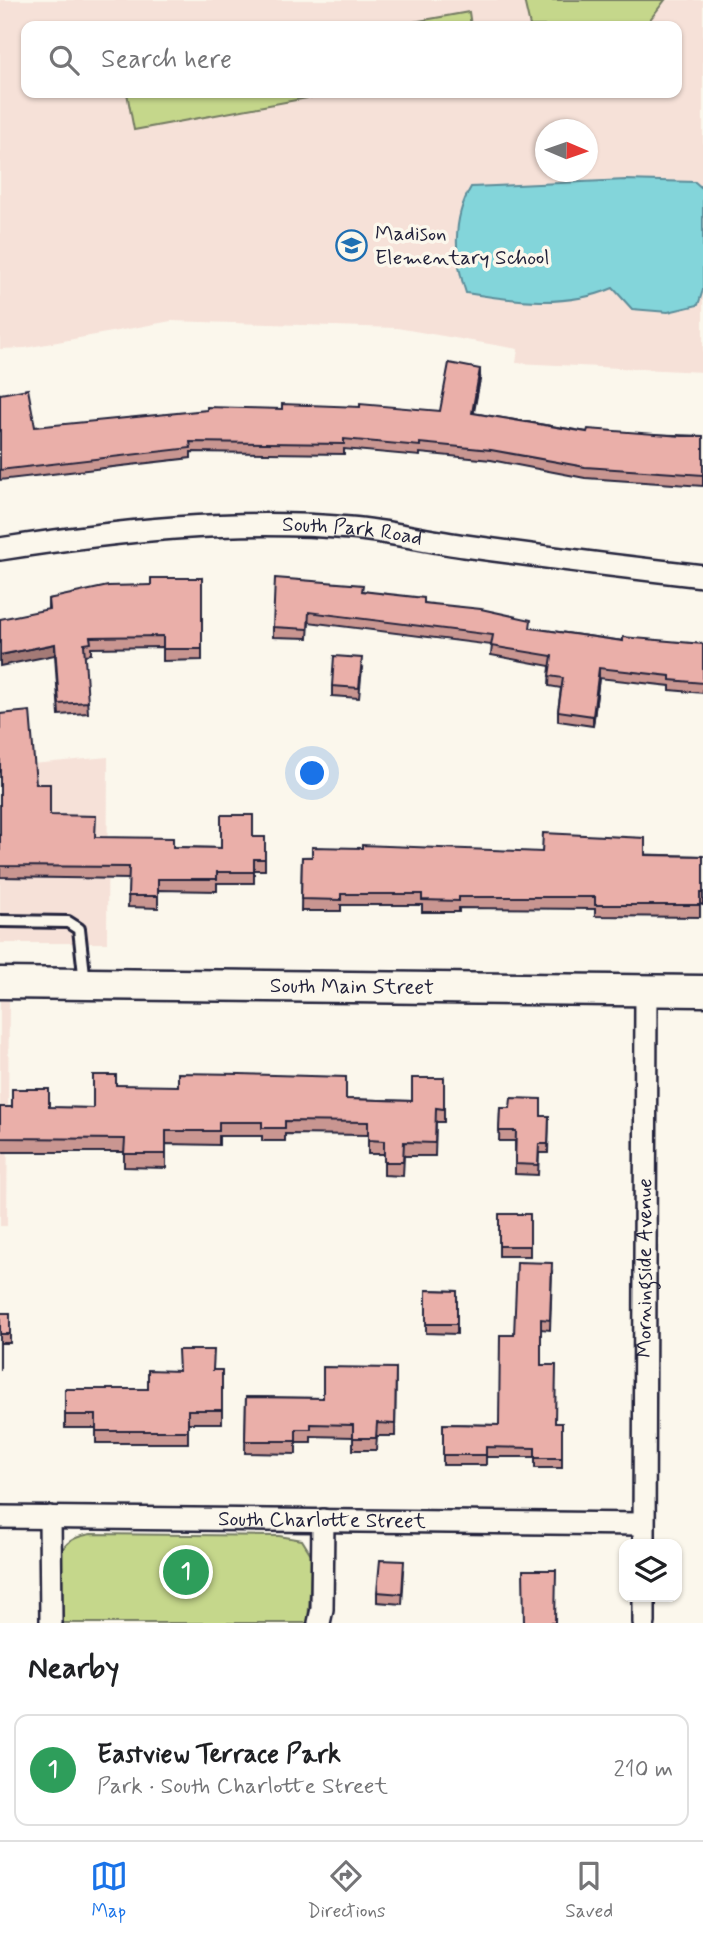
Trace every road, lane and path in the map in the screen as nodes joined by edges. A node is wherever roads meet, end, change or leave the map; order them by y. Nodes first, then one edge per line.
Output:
1 (0, 549) edge
2 (703, 576) edge
3 (0, 921) edge
4 (0, 983) edge
5 (85, 983) junction
6 (646, 990) junction
7 (703, 991) edge
8 (0, 1517) edge
9 (50, 1517) junction
10 (323, 1520) junction
11 (643, 1534) edge
12 (644, 1602) edge
13 (51, 1623) edge
14 (319, 1623) edge
15 (644, 1623) edge

1 - 2 street, South Park Road
3 - 5 lane
4 - 5 main road, South Main Street
5 - 6 main road, South Main Street
6 - 7 main road, South Main Street
6 - 11 street, Morningside Avenue
8 - 9 street, South Charlotte Street
9 - 10 street, South Charlotte Street
9 - 13 street
10 - 11 street, South Charlotte Street
10 - 14 street
12 - 15 street

